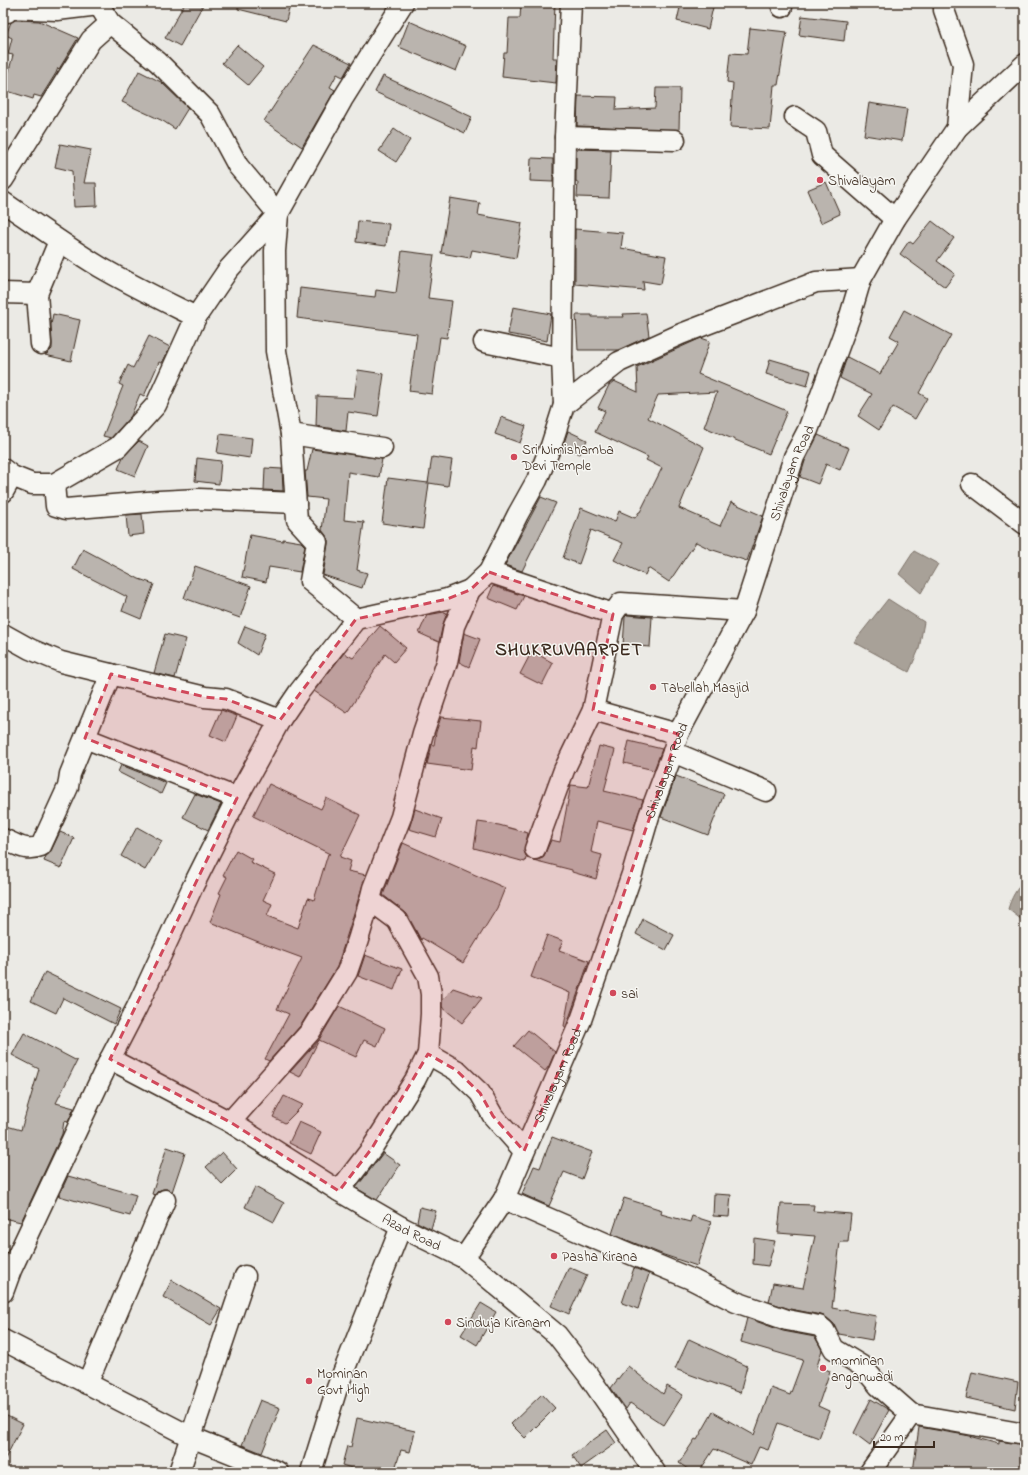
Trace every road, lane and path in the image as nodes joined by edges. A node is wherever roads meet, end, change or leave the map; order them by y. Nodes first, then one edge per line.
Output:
1 (403, 3) edge
2 (571, 3) edge
3 (944, 3) edge
4 (100, 4) edge
5 (3, 12) edge
6 (110, 23) junction
7 (1025, 64) edge
8 (795, 117) dead end
9 (957, 128) junction
10 (565, 137) junction
11 (675, 140) dead end
12 (3, 180) edge
13 (3, 202) edge
14 (278, 214) junction
15 (895, 219) junction
16 (59, 241) junction
17 (861, 279) junction
18 (3, 293) edge
19 (37, 294) junction
20 (196, 317) junction
21 (484, 342) dead end
22 (41, 344) dead end
23 (562, 358) junction
24 (564, 405) junction
25 (291, 434) junction
26 (382, 448) dead end
27 (6, 479) edge
28 (54, 484) junction
29 (972, 484) dead end
30 (296, 503) junction
31 (1025, 524) edge
32 (489, 572) junction
33 (470, 590) junction
34 (744, 611) junction
35 (613, 614) junction
36 (356, 619) junction
37 (3, 634) edge
38 (111, 674) junction
39 (593, 710) junction
40 (280, 720) junction
41 (85, 738) junction
42 (676, 743) junction
43 (766, 791) dead end
44 (237, 798) junction
45 (3, 839) edge
46 (535, 850) dead end
47 (370, 900) junction
48 (428, 1054) junction
49 (110, 1059) junction
50 (230, 1122) junction
51 (524, 1151) junction
52 (339, 1191) junction
53 (504, 1199) junction
54 (165, 1200) dead end
55 (401, 1227) junction
56 (464, 1258) junction
57 (7, 1270) edge
58 (245, 1276) dead end
59 (3, 1292) edge
60 (3, 1340) edge
61 (87, 1384) junction
62 (911, 1414) junction
63 (1025, 1434) edge
64 (191, 1437) junction
65 (179, 1472) edge
66 (278, 1472) edge
67 (311, 1472) edge
68 (655, 1472) edge
69 (870, 1472) edge

1 - 14 street
2 - 10 street
3 - 9 street
4 - 5 street
4 - 6 street
6 - 12 street
6 - 14 street
7 - 9 street, Shivalayam Road
8 - 15 street
9 - 15 street, Shivalayam Road
10 - 11 street
10 - 23 street
13 - 16 street
14 - 20 street
14 - 25 street
15 - 17 street, Shivalayam Road
16 - 19 street
16 - 20 street
17 - 24 street
17 - 34 street, Shivalayam Road
18 - 19 street
19 - 22 street
20 - 28 street
21 - 23 street
23 - 24 street
24 - 32 street
25 - 26 street
25 - 30 street
27 - 28 street
28 - 30 street
29 - 31 street
30 - 36 street
32 - 33 street
32 - 35 street
33 - 36 street
33 - 47 street
34 - 35 street
34 - 42 street, Shivalayam Road
35 - 39 street
36 - 40 street
37 - 38 street
38 - 40 street
38 - 41 street
39 - 42 street
39 - 46 street
40 - 44 street
41 - 44 street
41 - 45 street
42 - 43 street
42 - 51 street, Shivalayam Road
44 - 49 street
47 - 48 street
47 - 50 street
48 - 51 street
48 - 52 street
49 - 50 street, Azad Road
49 - 57 street
50 - 52 street, Azad Road
51 - 53 street, Shivalayam Road
52 - 55 street, Azad Road
53 - 56 street, Shivalayam Road
53 - 62 street
54 - 61 street
55 - 56 street, Azad Road
55 - 67 street
56 - 68 street, Azad Road
57 - 59 street
58 - 64 street
60 - 61 street
61 - 64 street
62 - 63 street
62 - 69 street
64 - 65 street
64 - 66 street

